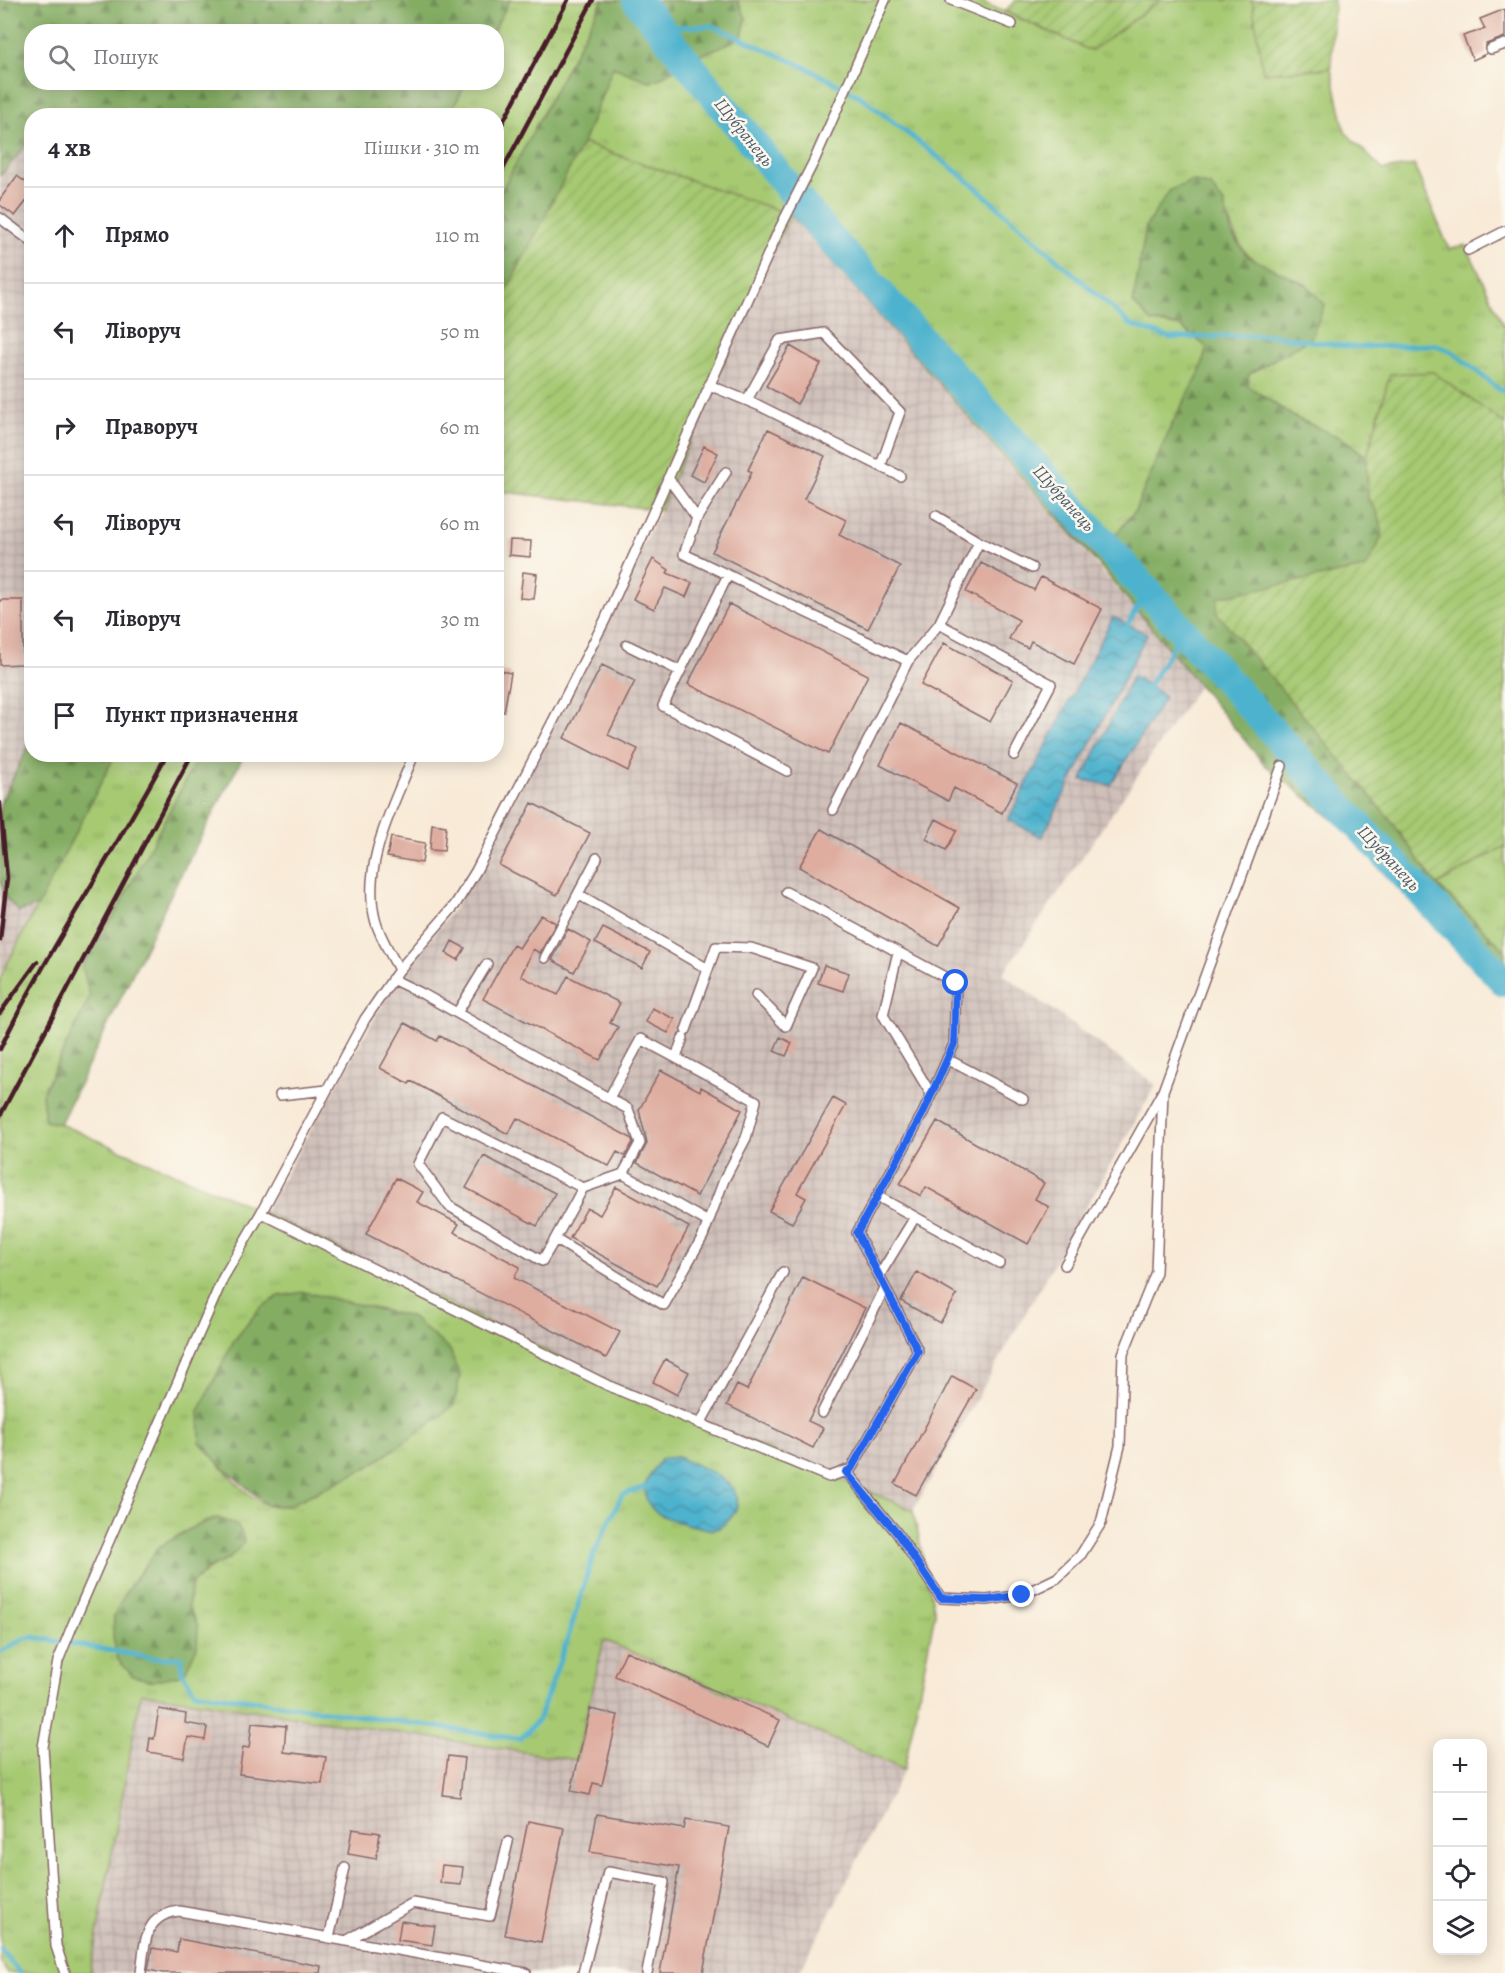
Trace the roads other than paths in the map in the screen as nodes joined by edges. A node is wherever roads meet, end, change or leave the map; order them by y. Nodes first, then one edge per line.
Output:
1 (885, 0) edge
2 (951, 0) edge
3 (1012, 24) dead end
4 (1505, 44) edge
5 (1491, 49) dead end
6 (0, 218) edge
7 (1505, 231) edge
8 (24, 236) edge
9 (1468, 250) dead end
10 (709, 386) junction
11 (747, 400) junction
12 (881, 465) junction
13 (726, 472) dead end
14 (900, 477) dead end
15 (668, 478) junction
16 (936, 516) dead end
17 (697, 519) junction
18 (979, 542) junction
19 (1032, 568) dead end
20 (728, 575) junction
21 (939, 624) junction
22 (627, 645) dead end
23 (908, 661) junction
24 (680, 671) junction
25 (1014, 755) dead end
26 (411, 762) edge
27 (1282, 766) dead end
28 (787, 771) dead end
29 (833, 810) dead end
30 (597, 858) dead end
31 (786, 892) dead end
32 (578, 894) junction
33 (898, 952) junction
34 (545, 958) dead end
35 (487, 964) dead end
36 (708, 969) junction
37 (399, 970) junction
38 (392, 980) junction
39 (756, 995) dead end
40 (457, 1013) junction
41 (676, 1058) junction
42 (947, 1059) junction
43 (327, 1090) junction
44 (1163, 1091) junction
45 (931, 1094) junction
46 (280, 1095) dead end
47 (609, 1098) junction
48 (1023, 1099) dead end
49 (623, 1174) junction
50 (583, 1188) junction
51 (877, 1196) junction
52 (261, 1213) junction
53 (915, 1217) junction
54 (708, 1222) junction
55 (555, 1239) junction
56 (999, 1263) dead end
57 (1065, 1265) dead end
58 (783, 1272) dead end
59 (879, 1276) junction
60 (885, 1288) junction
61 (822, 1413) dead end
62 (700, 1424) junction
63 (846, 1472) junction
64 (508, 1842) dead end
65 (345, 1868) dead end
66 (329, 1938) junction
67 (346, 1941) junction
68 (65, 1973) edge
69 (141, 1973) edge
70 (526, 1973) edge
71 (584, 1973) edge
72 (647, 1973) edge

1 - 10 lane
2 - 3 lane
4 - 5 lane
6 - 8 lane
7 - 9 lane
10 - 11 lane
10 - 15 lane
11 - 12 lane
11 - 12 lane
12 - 14 lane
13 - 17 lane
15 - 17 lane
15 - 37 lane
16 - 18 lane
17 - 20 lane
18 - 19 lane
18 - 21 lane
20 - 23 lane
20 - 24 lane
21 - 23 lane
21 - 25 lane
22 - 24 lane
23 - 29 lane
24 - 28 lane
26 - 37 lane
27 - 44 lane
30 - 32 lane
31 - 33 lane
32 - 34 lane
32 - 36 lane
33 - 42 lane
33 - 45 lane
35 - 40 lane
36 - 39 lane
36 - 41 lane
37 - 38 lane
38 - 40 lane
38 - 43 lane
40 - 47 lane
41 - 47 lane
41 - 54 lane
42 - 45 lane
42 - 48 lane
43 - 46 lane
43 - 52 lane
44 - 57 lane
44 - 63 lane
45 - 51 lane
47 - 49 lane
49 - 50 lane
49 - 54 lane
50 - 55 lane
50 - 55 lane
51 - 53 lane
51 - 59 lane
52 - 62 lane
52 - 68 lane
53 - 56 lane
53 - 59 lane
54 - 55 lane
58 - 62 lane
59 - 60 lane
60 - 61 lane
60 - 63 lane
62 - 63 lane
64 - 67 lane
65 - 66 lane
66 - 67 lane
66 - 69 lane
67 - 70 lane
71 - 72 lane

